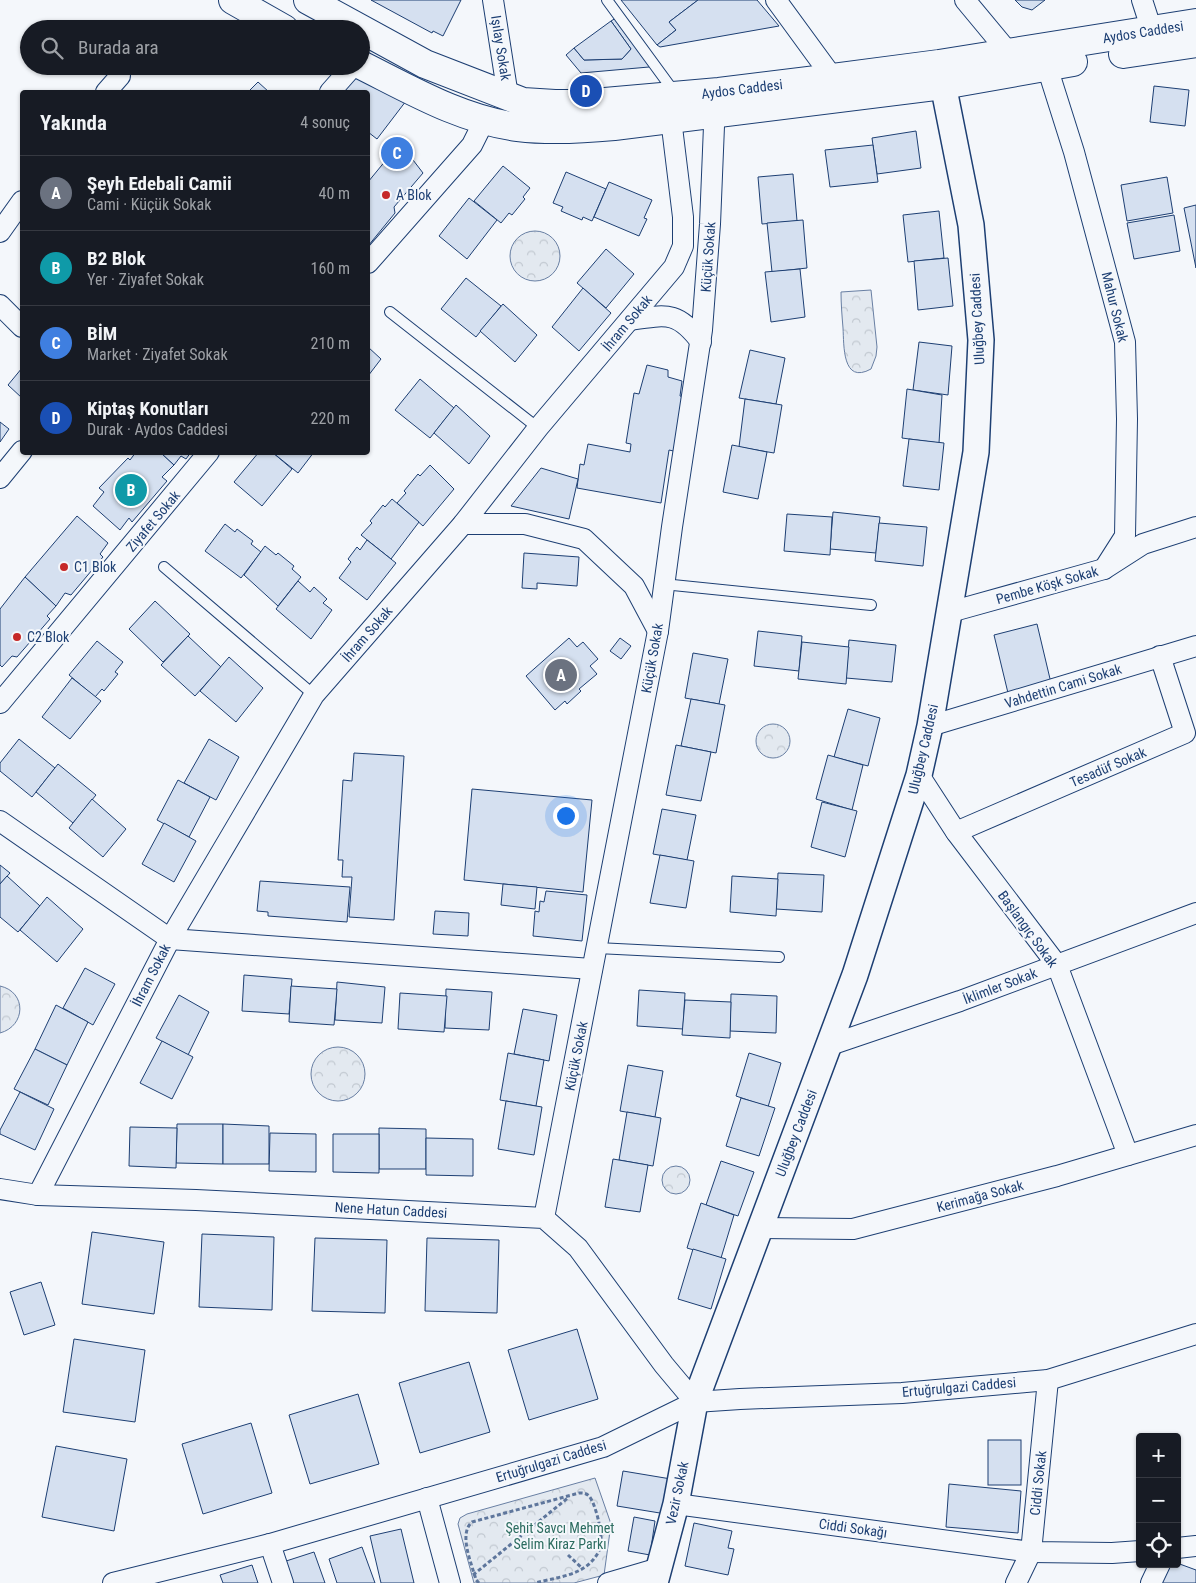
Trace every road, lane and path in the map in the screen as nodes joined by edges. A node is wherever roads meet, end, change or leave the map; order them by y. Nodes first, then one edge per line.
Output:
1 (233, 0) edge
2 (308, 0) edge
3 (493, 0) edge
4 (607, 0) edge
5 (776, 0) edge
6 (965, 0) edge
7 (1142, 0) edge
8 (268, 20) edge
9 (345, 20) edge
10 (1152, 31) junction
11 (370, 34) edge
12 (1196, 40) edge
13 (1009, 52) junction
14 (1044, 57) junction
15 (370, 69) edge
16 (941, 74) junction
17 (345, 75) edge
18 (120, 76) dead end
19 (834, 78) junction
20 (108, 90) edge
21 (332, 90) edge
22 (508, 96) junction
23 (712, 103) junction
24 (671, 104) junction
25 (485, 119) junction
26 (20, 204) edge
27 (0, 232) edge
28 (370, 261) edge
29 (0, 305) edge
30 (390, 312) dead end
31 (630, 320) junction
32 (20, 325) edge
33 (700, 342) junction
34 (538, 428) junction
35 (20, 453) edge
36 (208, 455) edge
37 (0, 478) edge
38 (464, 524) junction
39 (1196, 527) edge
40 (164, 567) dead end
41 (1104, 569) junction
42 (663, 584) junction
43 (871, 604) dead end
44 (950, 612) junction
45 (658, 631) junction
46 (1196, 646) edge
47 (1160, 656) junction
48 (314, 695) junction
49 (0, 704) edge
50 (930, 726) junction
51 (920, 775) junction
52 (0, 821) edge
53 (956, 832) junction
54 (1196, 913) edge
55 (170, 939) junction
56 (596, 948) junction
57 (779, 957) dead end
58 (1057, 965) junction
59 (592, 969) junction
60 (830, 1045) junction
61 (1196, 1135) edge
62 (1128, 1155) junction
63 (0, 1189) edge
64 (38, 1195) junction
65 (544, 1218) junction
66 (760, 1228) junction
67 (1196, 1334) edge
68 (1048, 1380) junction
69 (695, 1402) junction
70 (571, 1494) junction
71 (427, 1498) junction
72 (676, 1504) junction
73 (270, 1544) junction
74 (1196, 1546) edge
75 (1181, 1548) edge
76 (1136, 1551) edge
77 (1031, 1552) junction
78 (568, 1555) dead end
79 (1158, 1568) edge
80 (583, 1569) junction
81 (474, 1575) junction
82 (657, 1576) edge
83 (114, 1583) edge
84 (283, 1583) edge
85 (450, 1583) edge
86 (479, 1583) edge
87 (535, 1583) edge
88 (608, 1583) edge
89 (1016, 1583) edge
90 (1151, 1583) edge

1 - 8 main road
2 - 9 main road, Aydos Caddesi
3 - 22 street, Işılay Sokak
4 - 24 lane
5 - 19 street
6 - 13 street
7 - 10 street
10 - 12 main road, Aydos Caddesi
10 - 14 main road, Aydos Caddesi
11 - 22 main road, Aydos Caddesi
12 - 14 main road, Aydos Caddesi
13 - 14 main road, Aydos Caddesi
13 - 16 main road, Aydos Caddesi
14 - 16 main road, Aydos Caddesi
14 - 41 street, Mahur Sokak
15 - 25 main road, Aydos Caddesi
16 - 19 main road, Aydos Caddesi
16 - 23 main road, Aydos Caddesi
16 - 44 street, Uluğbey Caddesi
17 - 21 street
18 - 20 street
19 - 23 main road, Aydos Caddesi
22 - 24 main road, Aydos Caddesi
23 - 24 main road, Aydos Caddesi
23 - 33 street, Küçük Sokak
24 - 25 main road, Aydos Caddesi
24 - 31 street, İhram Sokak
25 - 28 street
26 - 27 street
29 - 32 street
30 - 34 lane
31 - 33 street
31 - 34 street, İhram Sokak
33 - 42 street, Küçük Sokak
34 - 38 street, İhram Sokak
35 - 37 street
36 - 49 street, Ziyafet Sokak
38 - 45 street
38 - 48 street, İhram Sokak
39 - 41 street, Pembe Köşk Sokak
40 - 48 lane
41 - 44 street, Pembe Köşk Sokak
42 - 43 lane
42 - 45 street, Küçük Sokak
44 - 50 street, Uluğbey Caddesi
45 - 56 street, Küçük Sokak
46 - 47 street, Vahdettin Cami Sokak
47 - 50 street, Vahdettin Cami Sokak
47 - 53 street, Tesadüf Sokak
48 - 55 street, İhram Sokak
50 - 51 street, Uluğbey Caddesi
51 - 53 street, Başlangıç Sokak
51 - 60 street, Uluğbey Caddesi
52 - 55 street
53 - 58 street, Başlangıç Sokak
54 - 58 street, İklimler Sokak
55 - 59 street
55 - 64 street, İhram Sokak
56 - 57 lane
56 - 59 street, Küçük Sokak
58 - 60 street, İklimler Sokak
58 - 62 street, Başlangıç Sokak
59 - 65 street, Küçük Sokak
60 - 66 street, Uluğbey Caddesi
61 - 62 street, Kerimağa Sokak
62 - 66 street, Kerimağa Sokak
63 - 64 street, Nene Hatun Caddesi
64 - 65 street, Nene Hatun Caddesi
65 - 69 street
66 - 69 street, Uluğbey Caddesi
67 - 68 street, Ertuğrulgazi Caddesi
68 - 69 street, Ertuğrulgazi Caddesi
68 - 77 street, Ciddi Sokak
69 - 71 street, Ertuğrulgazi Caddesi
69 - 72 street, Vezir Sokak
70 - 80 path
70 - 81 path
70 - 81 path
71 - 73 street, Ertuğrulgazi Caddesi
71 - 85 street
72 - 77 street, Ciddi Sokağı
72 - 82 street, Vezir Sokak
73 - 83 street, Ertuğrulgazi Caddesi
73 - 84 street
74 - 75 street
76 - 77 street, Ciddi Sokağı
77 - 89 street, Ciddi Sokak
78 - 80 path
79 - 90 street
80 - 87 path
81 - 86 path
82 - 88 street

